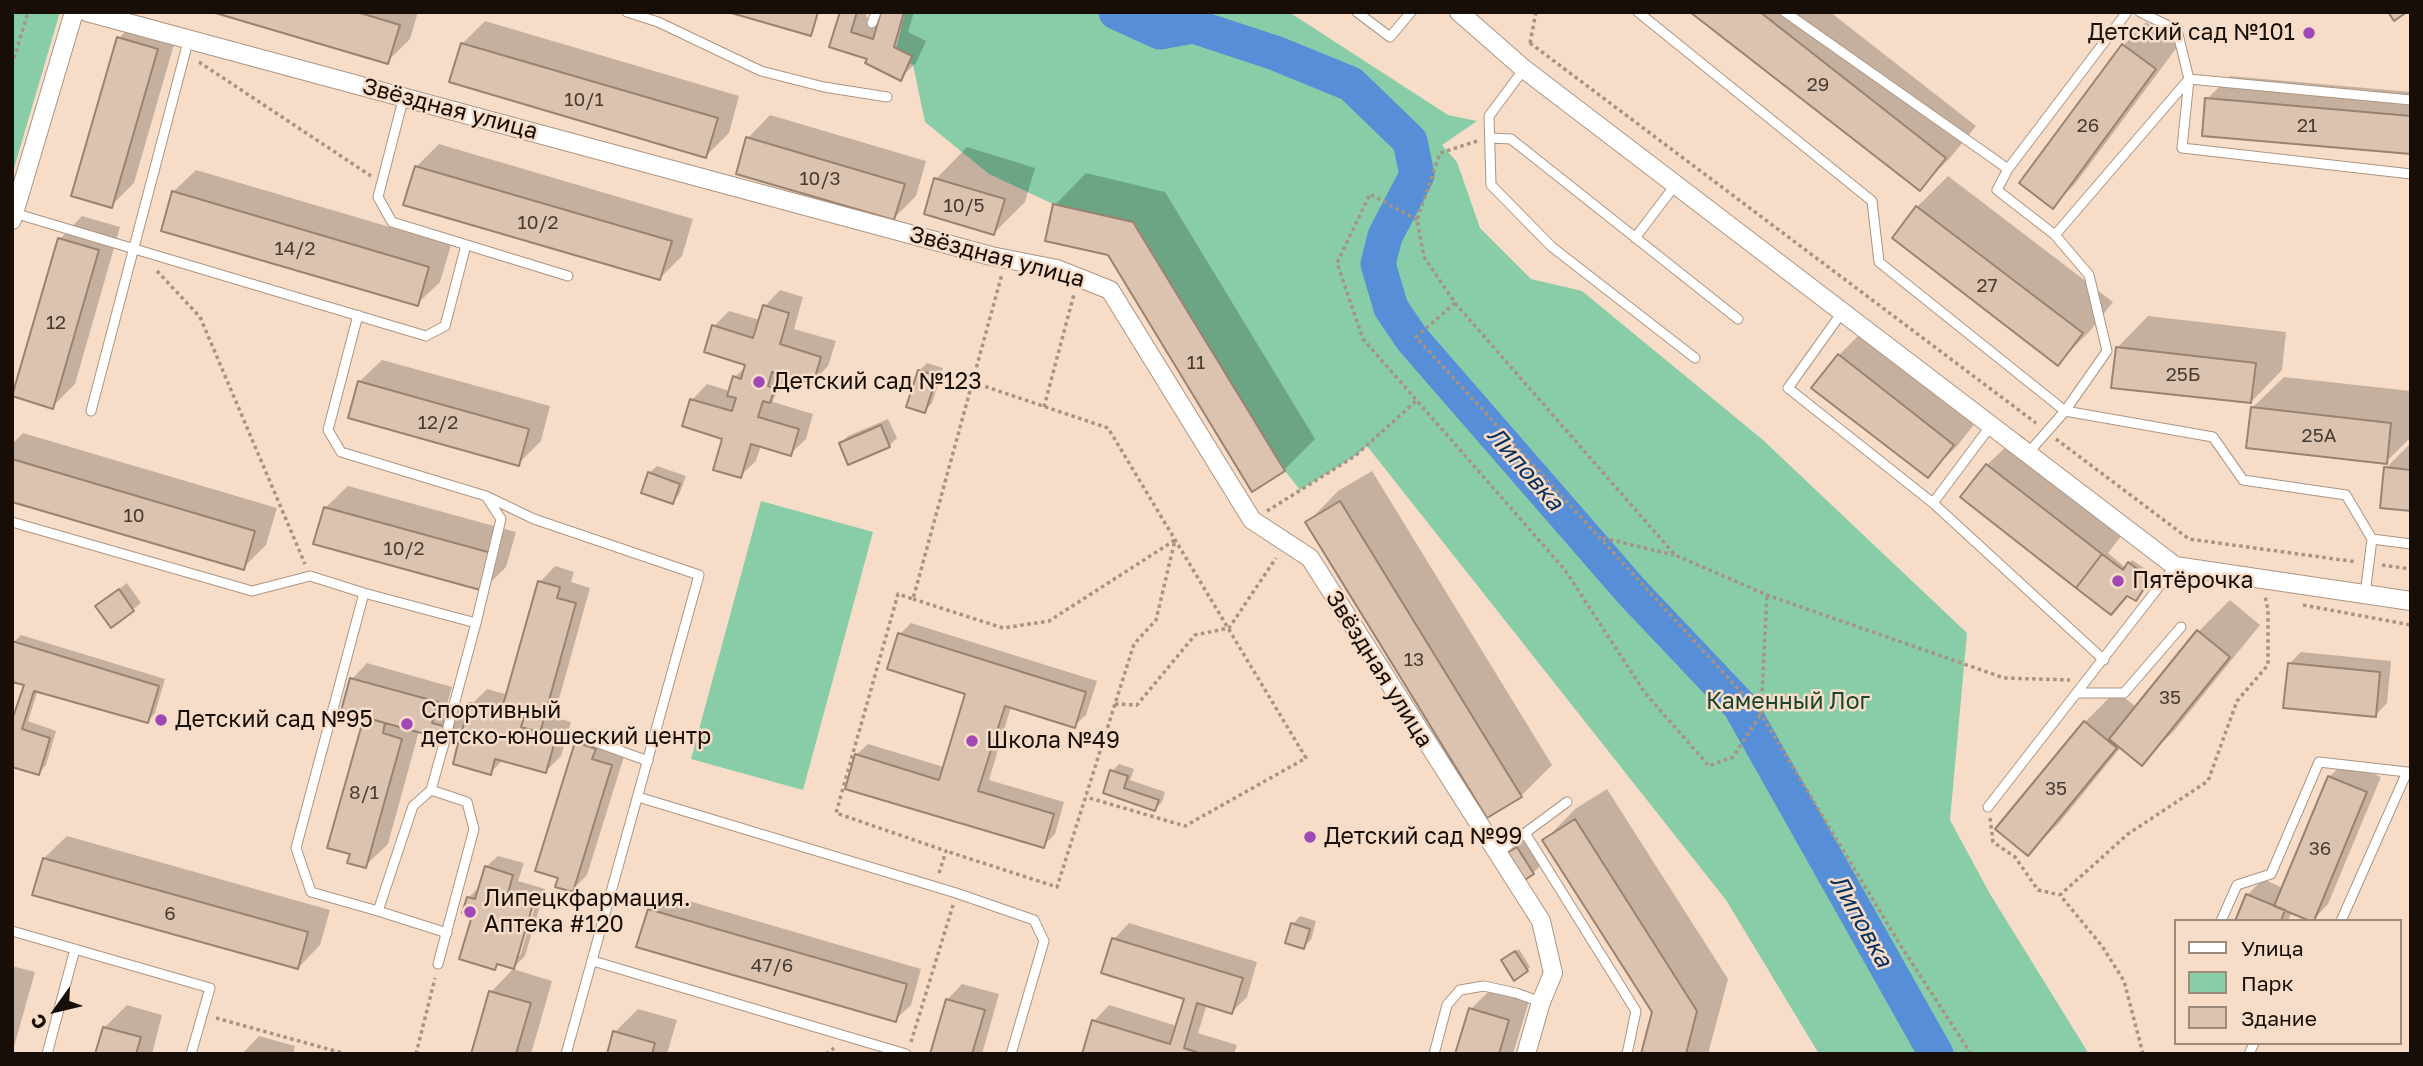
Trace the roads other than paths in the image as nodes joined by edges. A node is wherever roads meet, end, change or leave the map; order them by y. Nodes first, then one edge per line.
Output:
1 (74, 12) edge
2 (87, 12) edge
3 (627, 12) edge
4 (876, 12) edge
5 (1357, 12) edge
6 (1411, 12) edge
7 (1459, 12) edge
8 (1638, 12) edge
9 (1786, 12) edge
10 (2127, 12) edge
11 (2140, 12) edge
12 (872, 23) dead end
13 (188, 46) junction
14 (1524, 69) junction
15 (2189, 79) junction
16 (404, 96) junction
17 (887, 97) dead end
18 (2411, 100) edge
19 (1490, 138) junction
20 (2008, 169) junction
21 (2411, 174) edge
22 (1676, 184) junction
23 (13, 216) edge
24 (2055, 235) junction
25 (1635, 238) junction
26 (466, 245) junction
27 (133, 247) junction
28 (568, 276) dead end
29 (1843, 311) junction
30 (358, 316) junction
31 (1738, 319) dead end
32 (1695, 358) dead end
33 (91, 411) dead end
34 (2065, 411) junction
35 (1992, 424) junction
36 (2029, 452) junction
37 (486, 496) junction
38 (1933, 503) junction
39 (12, 522) edge
40 (2372, 539) junction
41 (2411, 544) edge
42 (2175, 565) junction
43 (364, 593) junction
44 (2365, 594) junction
45 (2411, 601) edge
46 (476, 623) junction
47 (2181, 627) dead end
48 (2104, 660) junction
49 (2078, 693) junction
50 (448, 727) dead end
51 (582, 737) dead end
52 (445, 740) dead end
53 (648, 761) junction
54 (2409, 772) edge
55 (431, 790) junction
56 (638, 797) junction
57 (1567, 802) dead end
58 (1988, 807) road end
59 (1525, 833) junction
60 (1496, 854) junction
61 (378, 911) junction
62 (2222, 919) edge
63 (2342, 919) edge
64 (12, 931) edge
65 (446, 933) junction
66 (75, 949) junction
67 (593, 961) junction
68 (438, 964) road end
69 (1541, 1002) junction
70 (47, 1054) edge
71 (191, 1054) edge
72 (566, 1054) edge
73 (907, 1054) edge
74 (1012, 1054) edge
75 (1434, 1054) edge
76 (1526, 1054) edge
77 (1627, 1054) edge

1 - 23 street
2 - 13 street, Звёздная улица
3 - 17 lane
4 - 12 lane
5 - 6 lane
7 - 14 street
8 - 34 lane
9 - 20 lane
10 - 20 lane
11 - 15 lane
13 - 16 street, Звёздная улица
13 - 27 lane
14 - 19 lane
14 - 22 street
15 - 18 lane
15 - 21 lane
15 - 24 lane
16 - 26 lane
16 - 60 street, Звёздная улица
19 - 25 lane
19 - 32 lane
20 - 24 lane
22 - 25 lane
22 - 29 street
23 - 27 lane
24 - 34 lane
25 - 31 lane
26 - 28 lane
26 - 30 lane
27 - 30 lane
27 - 33 lane
29 - 35 street
29 - 38 lane
30 - 37 lane
34 - 36 lane
34 - 40 lane
35 - 36 street
35 - 38 lane
36 - 42 street
37 - 46 lane
37 - 53 lane
38 - 48 lane
39 - 43 lane
40 - 41 lane
40 - 44 lane
42 - 44 street
42 - 48 lane
43 - 46 lane
43 - 61 lane
44 - 45 street
46 - 50 lane
47 - 49 lane
48 - 49 lane
49 - 58 lane
51 - 53 lane
52 - 55 lane
53 - 56 lane
54 - 62 lane
54 - 63 lane
55 - 61 lane
55 - 65 lane
56 - 67 lane
56 - 74 lane
57 - 59 lane
59 - 60 lane
59 - 77 lane
60 - 69 street, Звёздная улица
61 - 65 lane
64 - 66 lane
65 - 68 lane
66 - 70 lane
66 - 71 lane
67 - 72 lane
67 - 73 lane
69 - 75 lane
69 - 76 street, Звёздная улица

